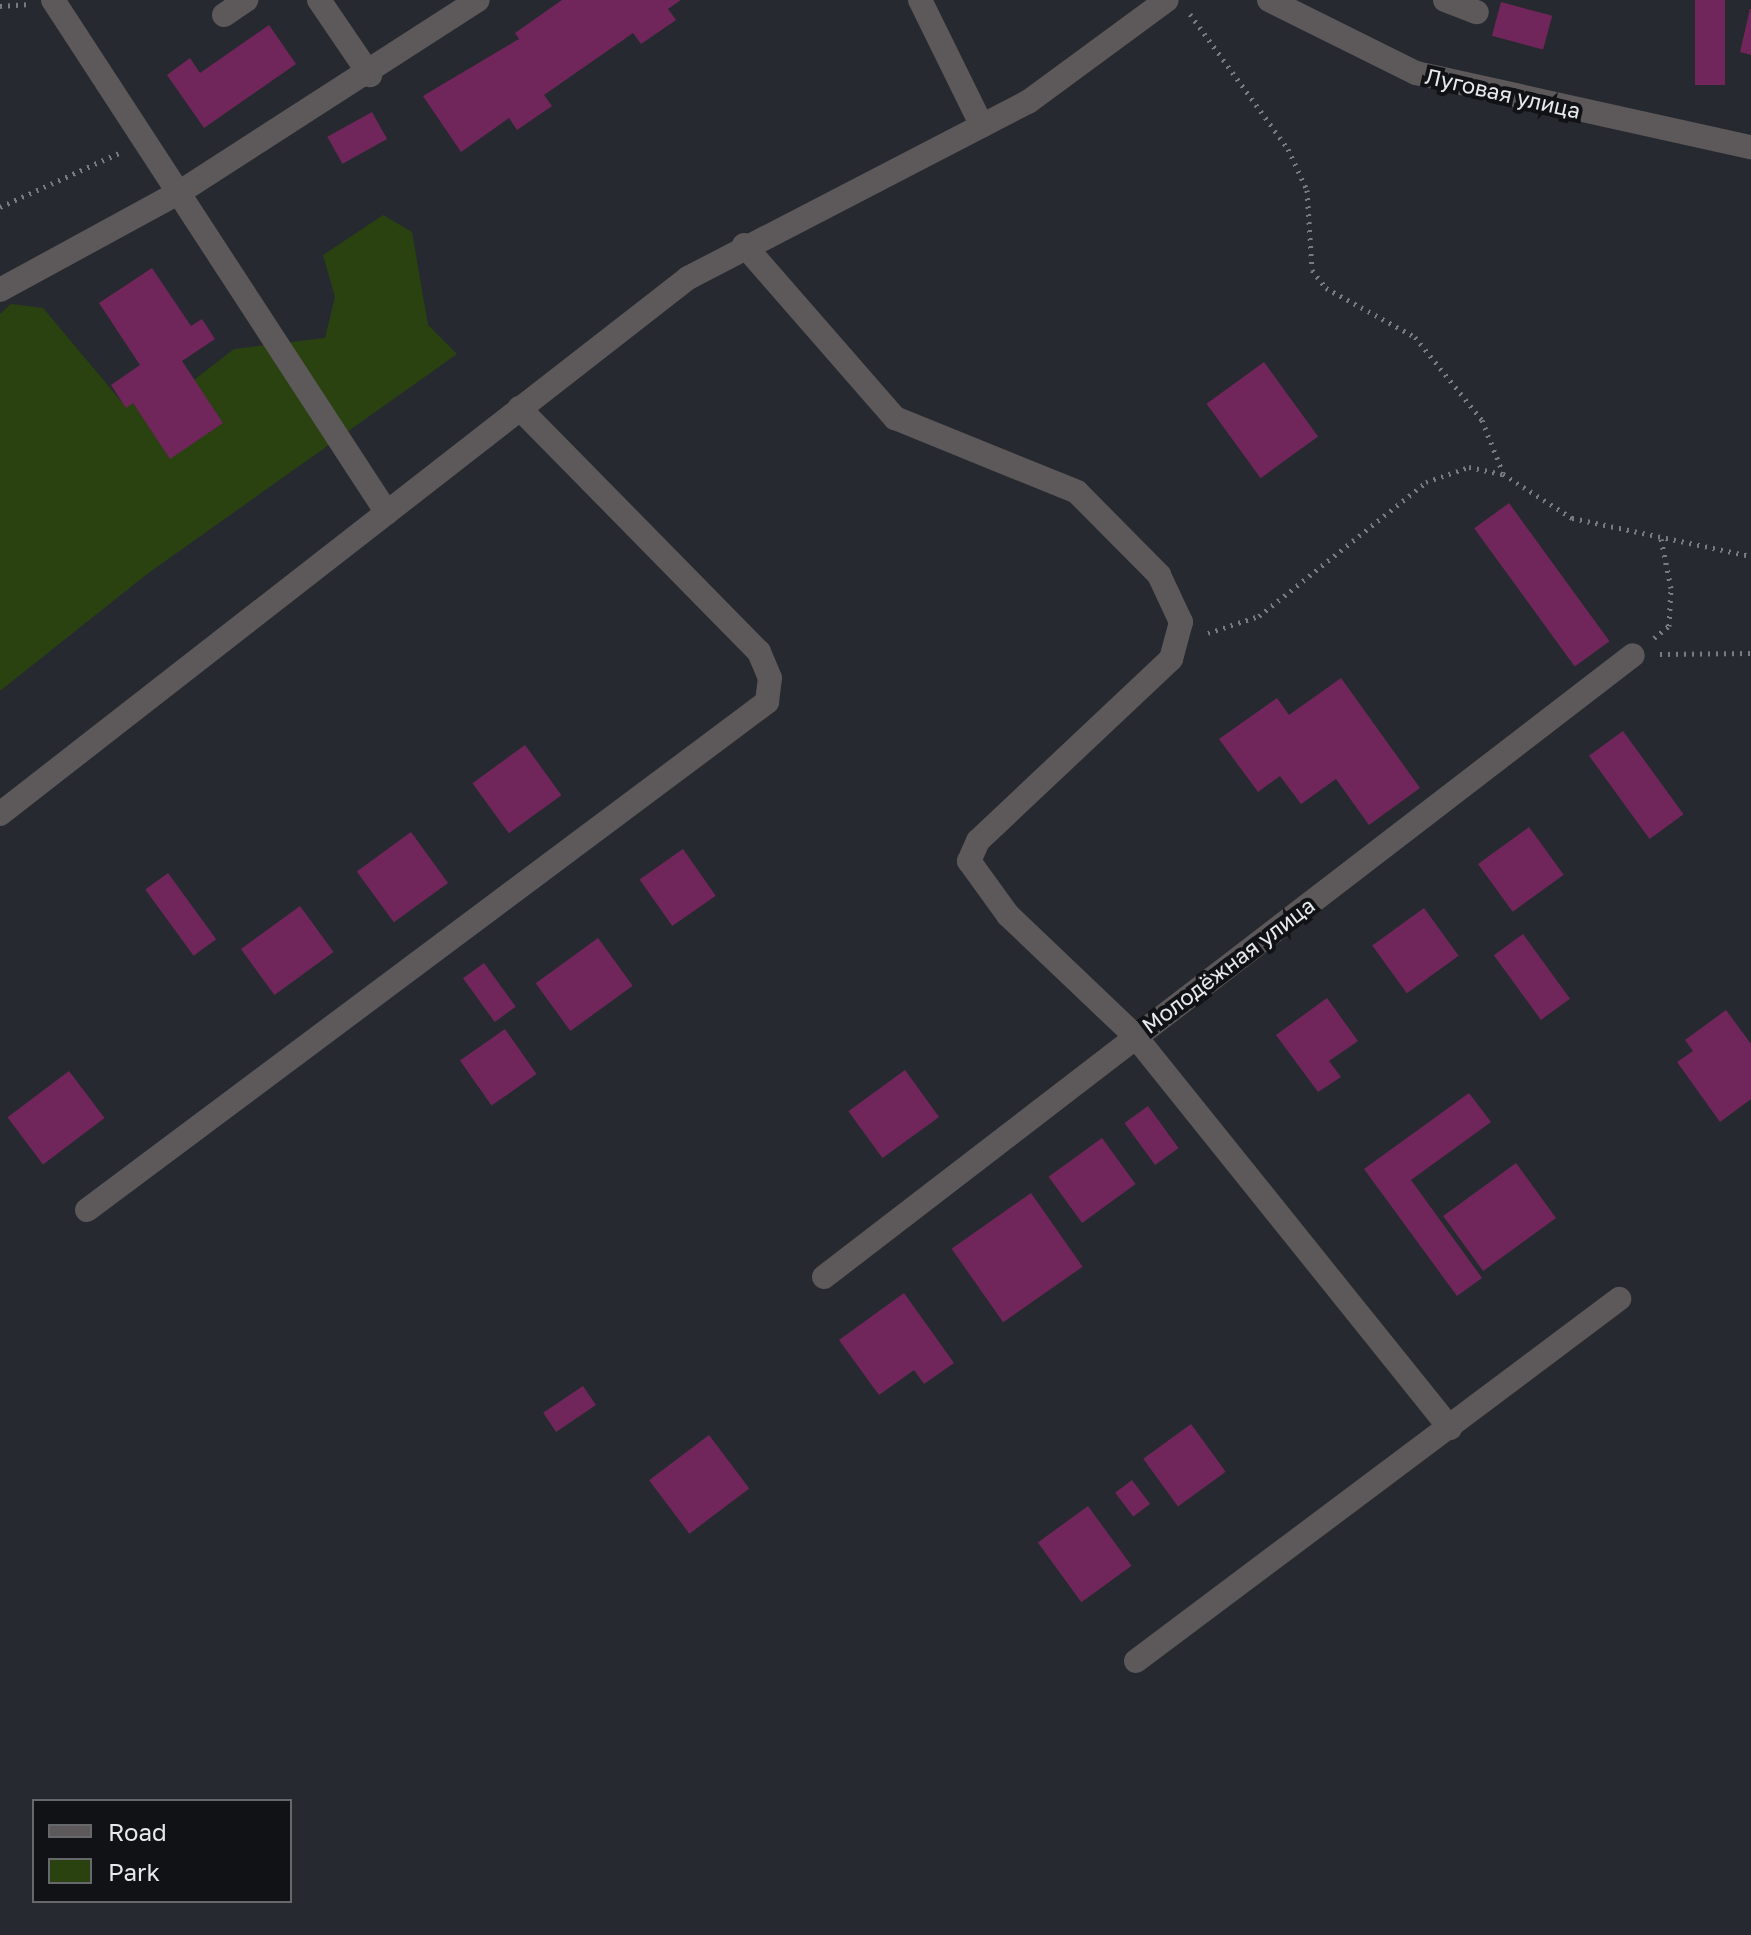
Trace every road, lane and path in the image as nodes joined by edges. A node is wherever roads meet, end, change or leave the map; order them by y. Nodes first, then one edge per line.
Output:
1 (53, 0) edge
2 (246, 0) edge
3 (319, 0) edge
4 (478, 0) edge
5 (920, 0) edge
6 (1167, 0) edge
7 (1180, 0) edge
8 (1269, 0) edge
9 (1445, 0) edge
10 (1477, 12) dead end
11 (224, 15) dead end
12 (370, 75) junction
13 (982, 126) junction
14 (145, 139) junction
15 (1751, 147) edge
16 (180, 192) junction
17 (0, 207) edge
18 (744, 245) junction
19 (0, 290) edge
20 (519, 408) junction
21 (1503, 474) junction
22 (387, 513) junction
23 (1661, 539) junction
24 (1751, 556) edge
25 (1179, 630) junction
26 (1751, 653) edge
27 (1633, 655) junction
28 (0, 814) edge
29 (1135, 1036) junction
30 (87, 1210) dead end
31 (824, 1277) dead end
32 (1619, 1299) dead end
33 (1450, 1428) junction
34 (1136, 1661) dead end

1 - 14 street
2 - 11 street
3 - 12 street
4 - 12 street
5 - 13 street
6 - 13 street
7 - 21 path
8 - 15 street, Луговая улица
9 - 10 street
12 - 16 street
13 - 18 street
14 - 16 street
14 - 17 path
16 - 19 street
16 - 22 street
18 - 20 street
18 - 25 street
20 - 22 street
20 - 30 street
21 - 23 path
21 - 25 path
22 - 28 street
23 - 24 path
23 - 27 path
25 - 29 street
26 - 27 path
27 - 29 street, Молодёжная улица
29 - 31 street, Молодёжная улица
29 - 33 street
32 - 33 street
33 - 34 street

